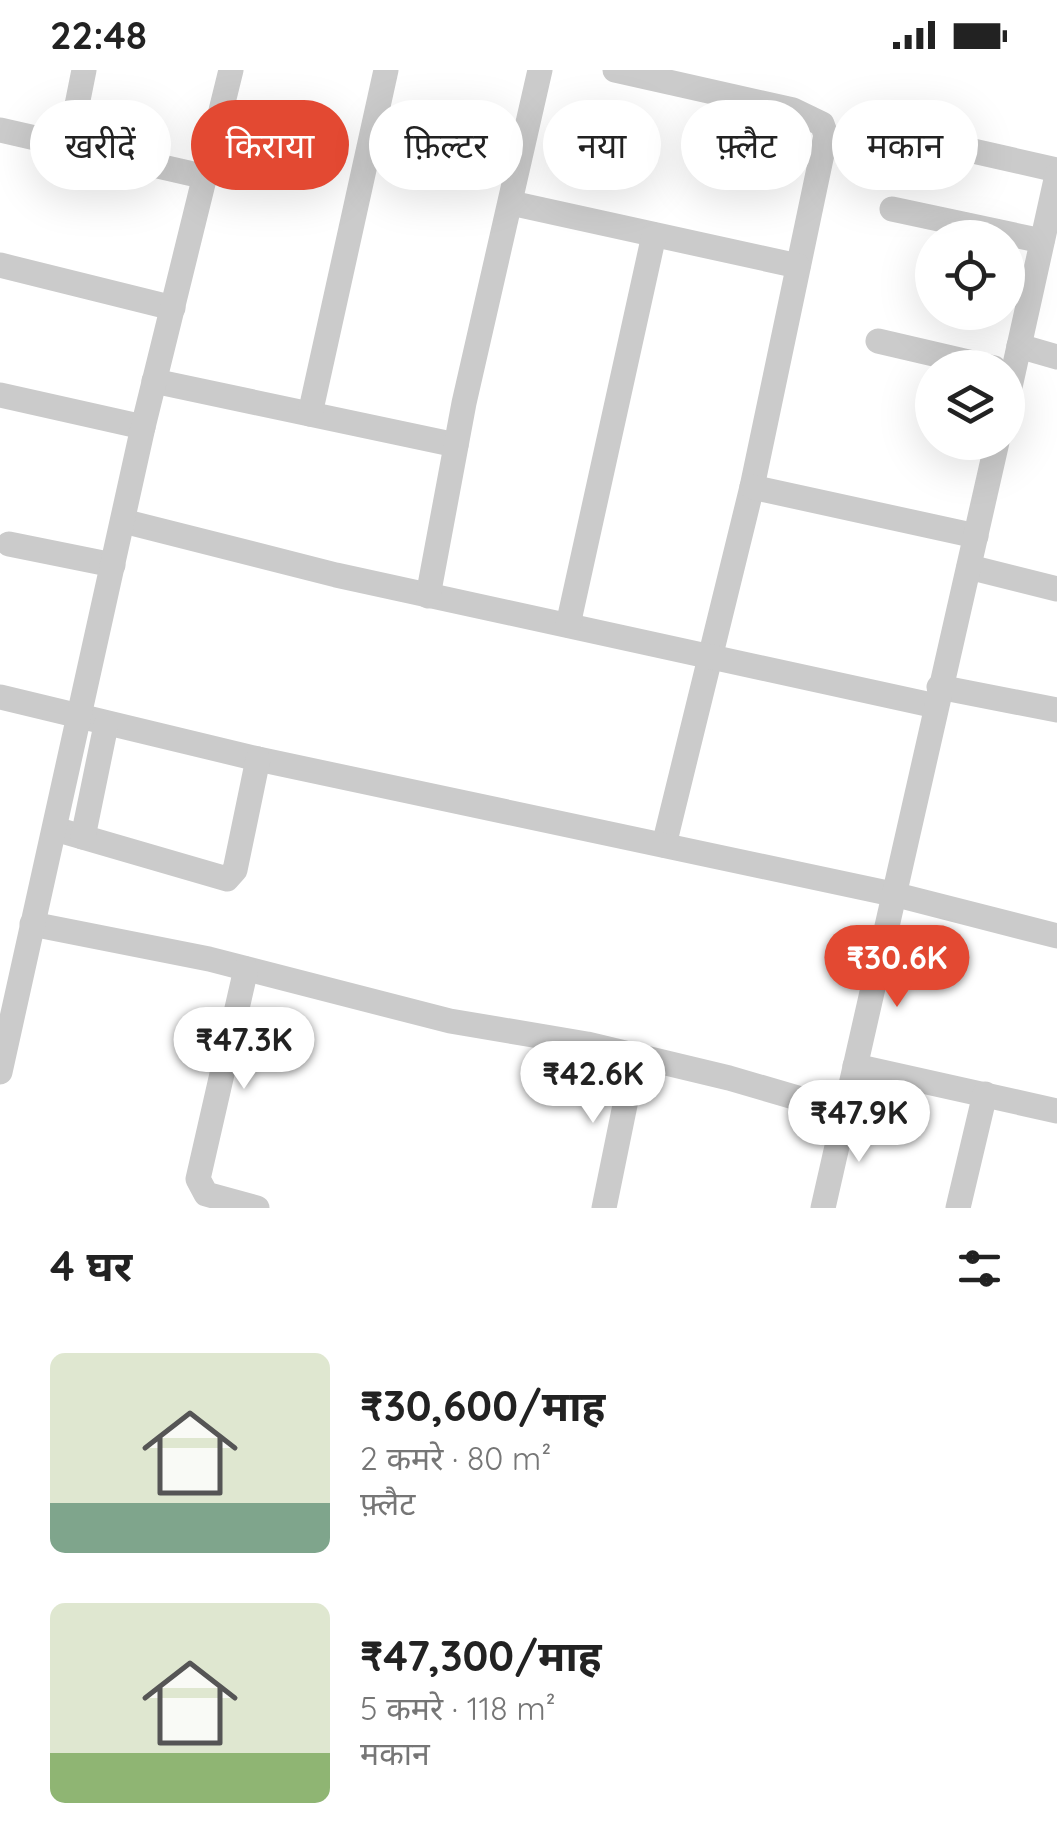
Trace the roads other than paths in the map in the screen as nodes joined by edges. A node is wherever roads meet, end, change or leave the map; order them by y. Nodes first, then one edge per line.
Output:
1 (84, 70) edge
2 (232, 70) edge
3 (386, 70) edge
4 (540, 70) edge
5 (615, 70) edge
6 (78, 100) edge
7 (225, 100) edge
8 (0, 130) edge
9 (30, 137) edge
10 (978, 154) edge
11 (1057, 173) edge
12 (203, 190) edge
13 (512, 203) junction
14 (892, 209) dead end
15 (654, 234) junction
16 (1042, 241) junction
17 (0, 265) edge
18 (798, 266) junction
19 (173, 308) junction
20 (878, 342) dead end
21 (915, 350) edge
22 (1013, 350) edge
23 (1057, 356) edge
24 (1025, 365) edge
25 (154, 382) junction
26 (0, 395) edge
27 (310, 414) junction
28 (142, 427) junction
29 (456, 445) junction
30 (993, 460) edge
31 (752, 487) junction
32 (123, 521) junction
33 (976, 536) junction
34 (9, 544) dead end
35 (113, 566) junction
36 (969, 567) junction
37 (1057, 589) edge
38 (428, 596) junction
39 (568, 625) junction
40 (709, 658) junction
41 (938, 696) junction
42 (0, 697) edge
43 (1057, 710) edge
44 (94, 722) junction
45 (258, 759) junction
46 (55, 829) junction
47 (82, 838) junction
48 (664, 845) junction
49 (897, 895) junction
50 (32, 924) junction
51 (1057, 936) edge
52 (246, 969) junction
53 (635, 1056) junction
54 (854, 1066) junction
55 (0, 1072) edge
56 (985, 1094) junction
57 (842, 1111) junction
58 (1057, 1111) edge
59 (257, 1208) edge
60 (604, 1208) edge
61 (823, 1208) edge
62 (958, 1208) edge

1 - 6 street
2 - 7 street
3 - 27 street
4 - 13 street
5 - 18 street
8 - 9 street
10 - 11 street
11 - 16 street
12 - 19 street
13 - 15 street
13 - 29 street
14 - 16 street
15 - 18 street
15 - 39 street
16 - 22 street
17 - 19 street
18 - 31 street
19 - 25 street
20 - 21 street
23 - 24 street
25 - 27 street
25 - 28 street
26 - 28 street
27 - 29 street
28 - 32 street
29 - 38 street
30 - 33 street
31 - 33 street
31 - 40 street
32 - 35 street
32 - 38 street
33 - 36 street
34 - 35 street
35 - 44 street
36 - 37 street
36 - 41 street
38 - 39 street
39 - 40 street
40 - 41 street
40 - 48 street
41 - 43 street
41 - 49 street
42 - 44 street
44 - 45 street
44 - 46 street
44 - 47 street
45 - 47 street
45 - 48 street
46 - 47 street
46 - 50 street
48 - 49 street
49 - 51 street
49 - 54 street
50 - 52 street
50 - 55 street
52 - 53 street
52 - 59 street
53 - 57 street
53 - 60 street
54 - 56 street
54 - 57 street
56 - 58 street
56 - 62 street
57 - 61 street

